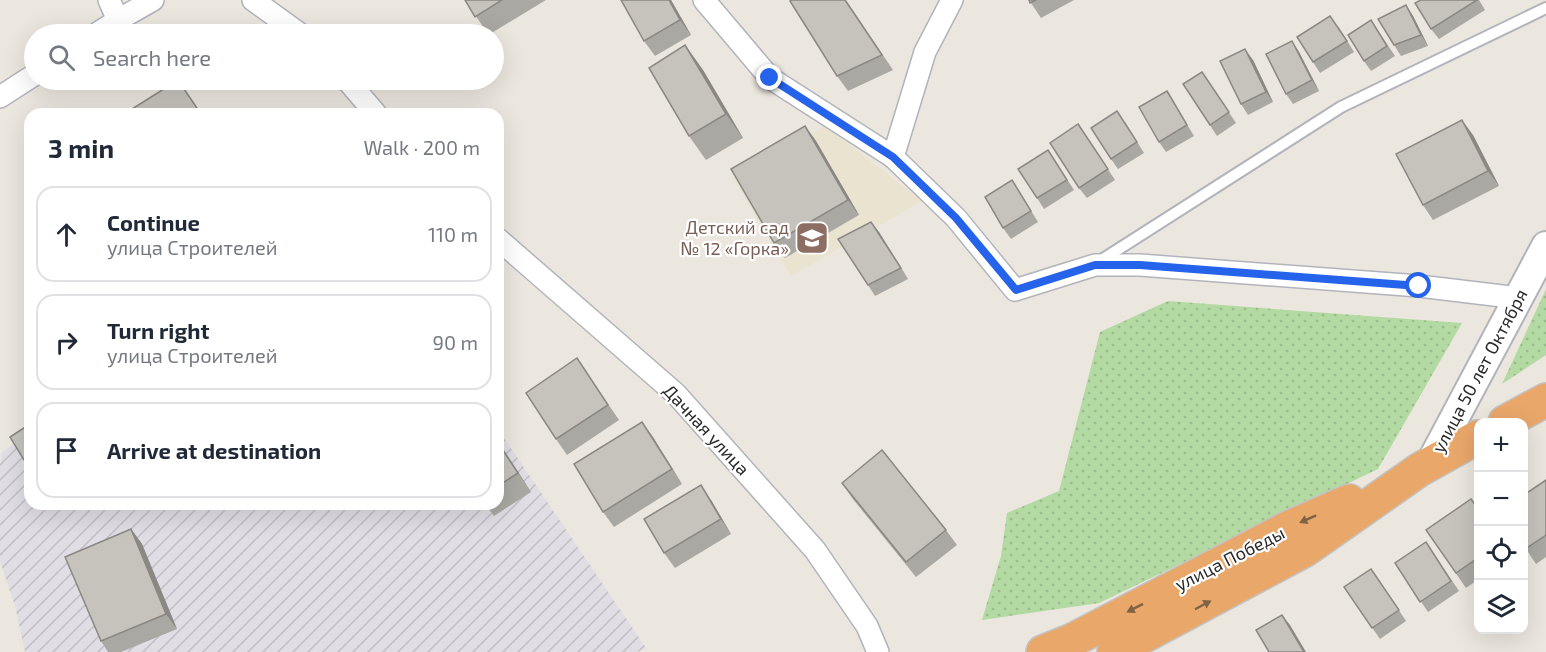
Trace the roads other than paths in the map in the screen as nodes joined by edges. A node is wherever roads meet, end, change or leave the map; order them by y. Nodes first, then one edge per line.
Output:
1 (109, 0) edge
2 (153, 0) edge
3 (253, 0) edge
4 (704, 0) edge
5 (952, 0) edge
6 (1546, 8) edge
7 (118, 20) junction
8 (112, 24) edge
9 (286, 24) edge
10 (24, 81) edge
11 (356, 90) edge
12 (0, 97) edge
13 (371, 108) edge
14 (893, 157) junction
15 (504, 244) edge
16 (1546, 246) edge
17 (1095, 265) junction
18 (1519, 298) junction
19 (1546, 400) edge
20 (1514, 418) edge
21 (1474, 440) edge
22 (1425, 467) junction
23 (878, 652) edge
24 (1043, 652) edge
25 (1114, 652) edge

1 - 7 street
2 - 7 street
3 - 9 street
4 - 14 street
5 - 14 street
6 - 17 lane
7 - 8 street
10 - 12 street
11 - 13 street
14 - 17 street
15 - 23 street, Дачная улица
16 - 18 main road, улица 50 лет Октября
17 - 18 street
18 - 22 main road, улица 50 лет Октября
19 - 20 highway
21 - 22 highway, улица Победы
22 -> 24 highway, улица Победы
25 -> 22 highway, улица Победы

